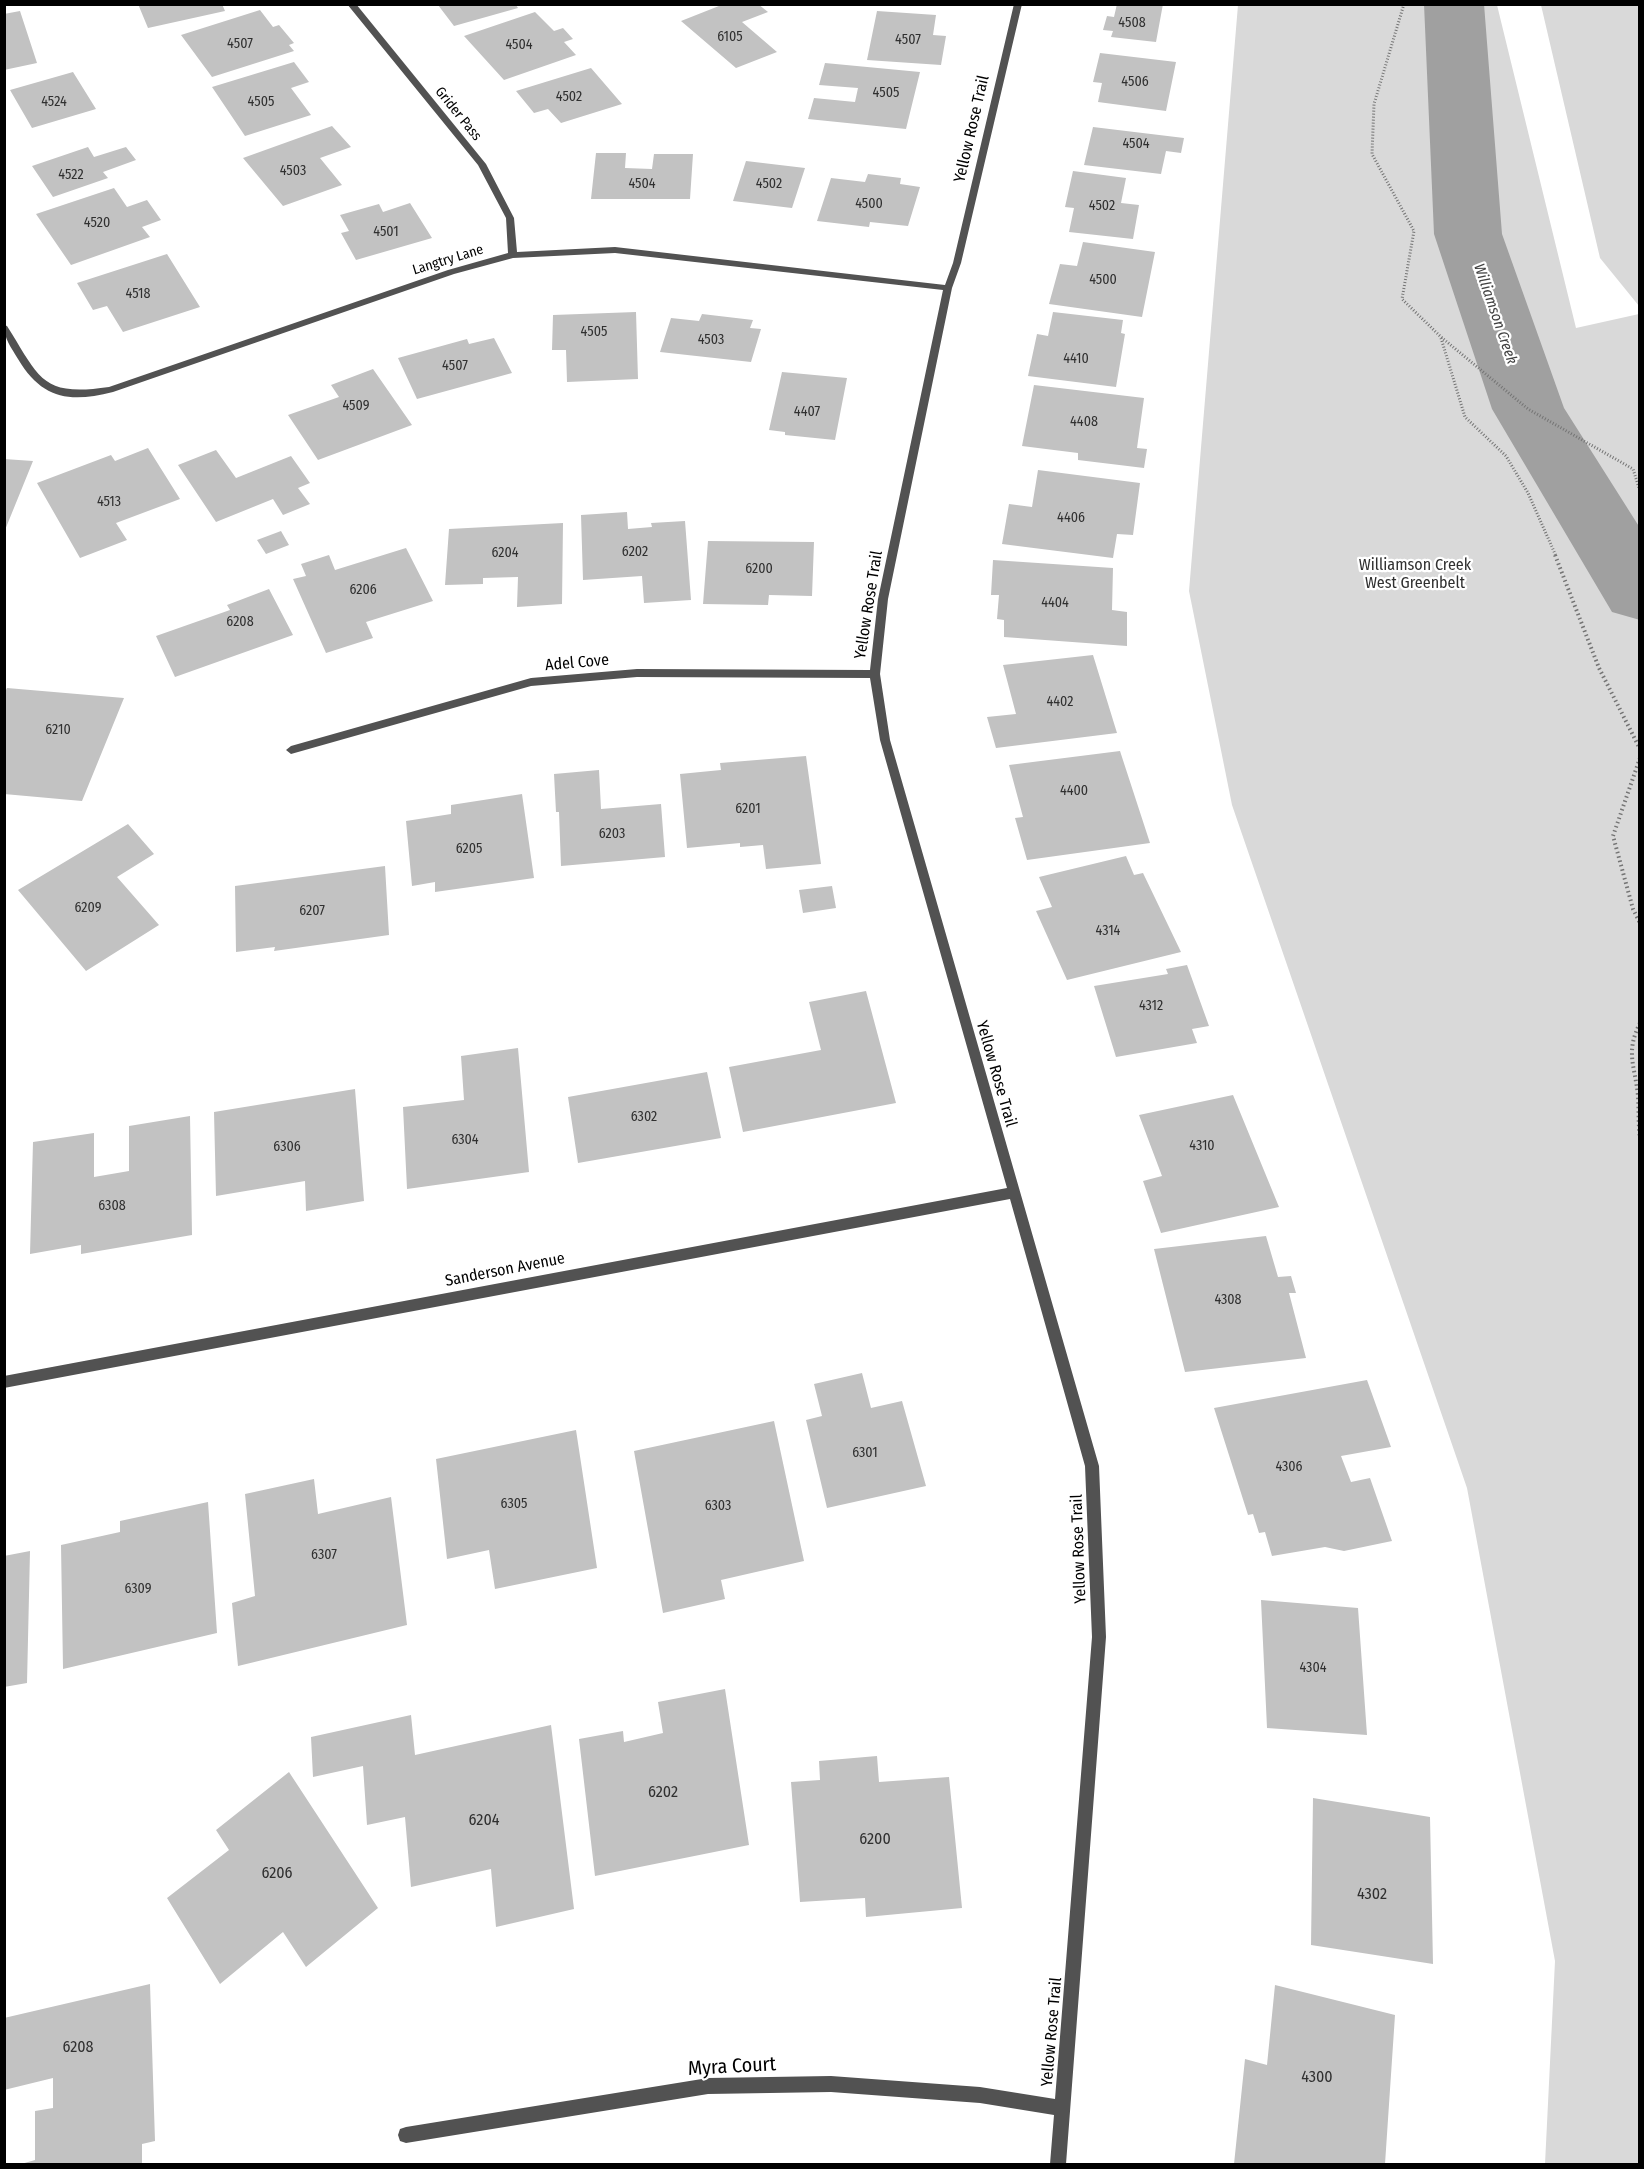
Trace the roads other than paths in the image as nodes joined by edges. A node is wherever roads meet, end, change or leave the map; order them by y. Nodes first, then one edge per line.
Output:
1 (351, 4) edge
2 (1018, 4) edge
3 (513, 255) junction
4 (948, 288) junction
5 (4, 328) edge
6 (875, 674) junction
7 (291, 750) dead end
8 (1012, 1193) junction
9 (4, 1382) edge
10 (1062, 2108) junction
11 (406, 2135) dead end
12 (1058, 2164) edge

1 - 3 street, Grider Pass
2 - 4 street, Yellow Rose Trail
3 - 4 street, Langtry Lane
3 - 5 street, Langtry Lane
4 - 6 street, Yellow Rose Trail
6 - 7 street, Adel Cove
6 - 8 street, Yellow Rose Trail
8 - 9 street, Sanderson Avenue
8 - 10 street, Yellow Rose Trail
10 - 11 street, Myra Court
10 - 12 street, Yellow Rose Trail

